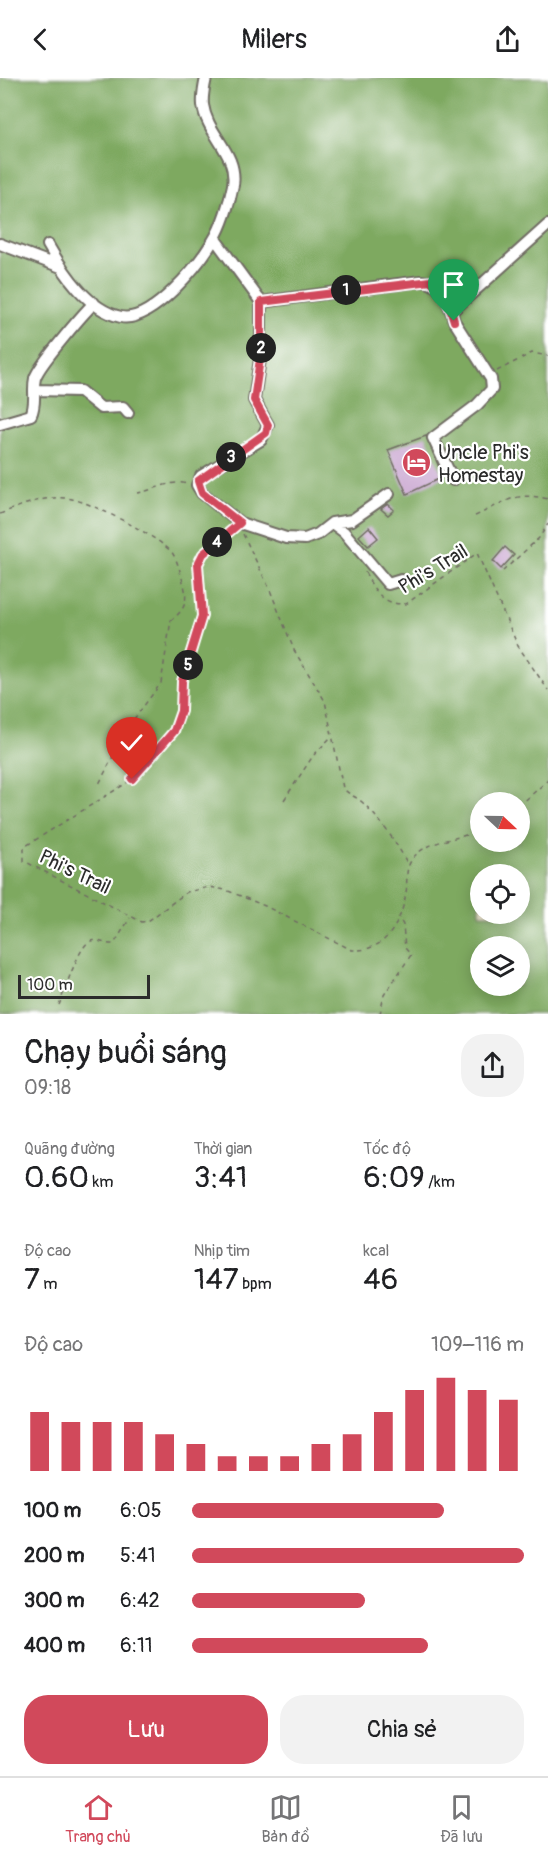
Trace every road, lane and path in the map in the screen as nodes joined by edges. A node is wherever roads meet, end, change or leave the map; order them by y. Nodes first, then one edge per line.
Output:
1 (206, 78) edge
2 (548, 225) edge
3 (214, 239) junction
4 (0, 243) edge
5 (48, 245) dead end
6 (61, 267) junction
7 (261, 302) junction
8 (94, 303) junction
9 (452, 311) junction
10 (548, 356) edge
11 (488, 374) junction
12 (36, 390) junction
13 (128, 412) dead end
14 (0, 424) edge
15 (453, 480) dead end
16 (199, 489) junction
17 (137, 493) dead end
18 (389, 494) dead end
19 (548, 499) edge
20 (0, 514) edge
21 (475, 516) dead end
22 (240, 523) junction
23 (332, 523) junction
24 (548, 524) edge
25 (362, 567) dead end
26 (503, 571) dead end
27 (401, 580) dead end
28 (548, 690) edge
29 (331, 738) junction
30 (548, 780) edge
31 (99, 784) dead end
32 (530, 796) edge
33 (284, 800) dead end
34 (470, 833) edge
35 (408, 865) junction
36 (130, 917) junction
37 (399, 918) junction
38 (59, 1005) dead end
39 (380, 1014) edge

1 - 3 street
2 - 9 street
3 - 7 street
3 - 8 street
4 - 6 street
5 - 6 street
6 - 8 street
7 - 9 street
7 - 16 street
8 - 12 street
9 - 11 street
10 - 11 path
11 - 15 street
12 - 13 street
12 - 14 street
16 - 17 path
16 - 22 street
18 - 23 street
19 - 21 path
20 - 31 path
22 - 23 street
22 - 29 path
22 - 36 path, Phi's Trail
23 - 27 street
24 - 26 path
25 - 28 path, Phi's Trail
29 - 33 path
29 - 35 path
30 - 32 path
34 - 35 path
35 - 37 path
36 - 37 path
36 - 38 path
37 - 39 path

